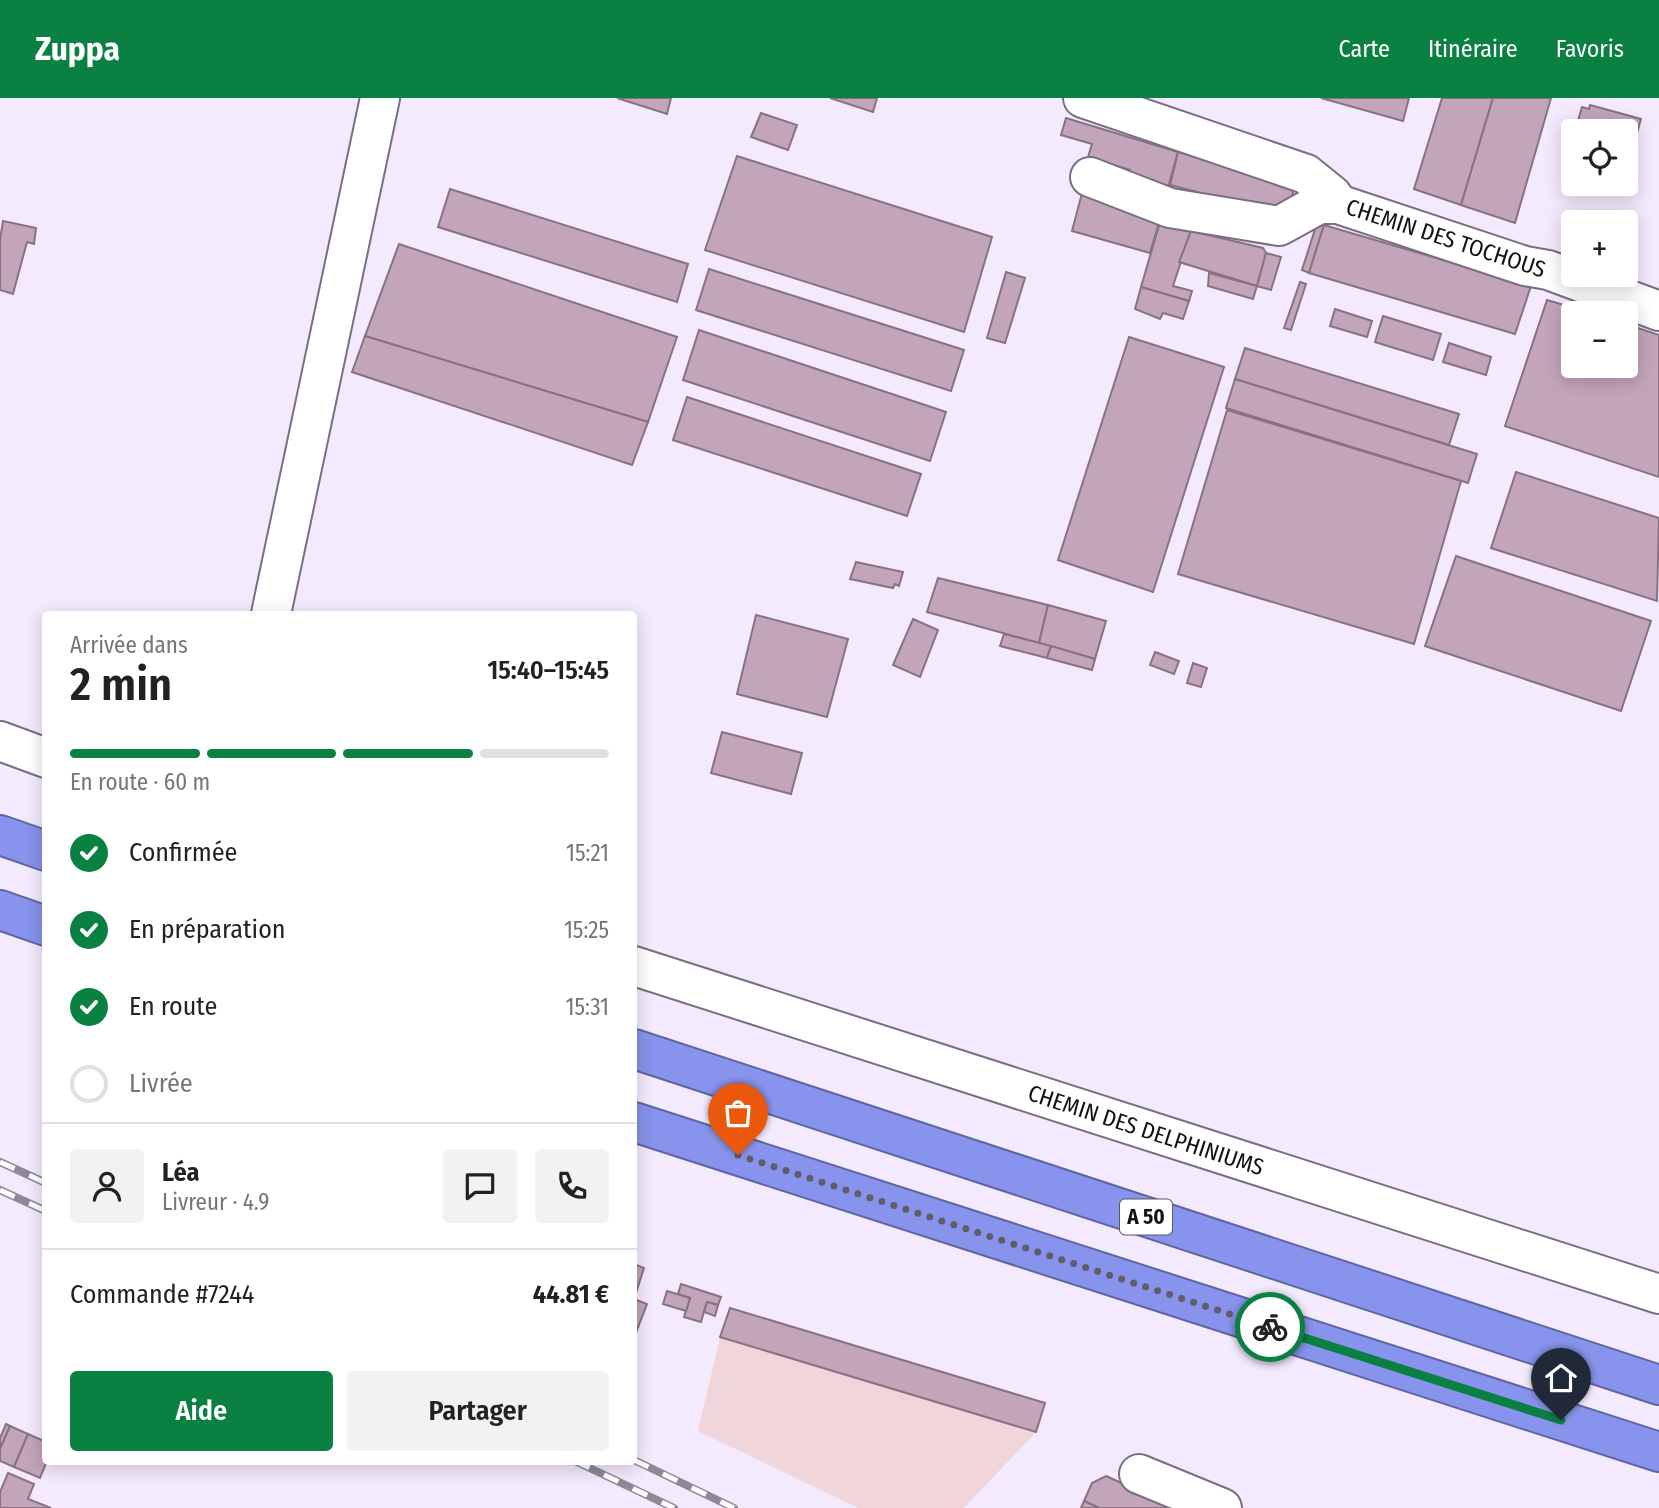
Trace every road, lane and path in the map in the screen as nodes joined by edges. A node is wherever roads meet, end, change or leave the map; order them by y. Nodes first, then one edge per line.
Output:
1 (380, 98) edge
2 (1083, 98) edge
3 (1090, 177) dead end
4 (1338, 204) junction
5 (1659, 311) edge
6 (272, 611) edge
7 (0, 741) edge
8 (42, 757) edge
9 (0, 835) edge
10 (42, 850) edge
11 (0, 910) edge
12 (42, 925) edge
13 (637, 967) edge
14 (637, 1050) edge
15 (637, 1123) edge
16 (1659, 1294) edge
17 (1659, 1385) edge
18 (1659, 1452) edge
19 (1139, 1474) dead end
20 (1222, 1508) edge

1 - 6 street
2 - 4 street, CHEMIN DES TOCHOUS
3 - 4 street
4 - 5 street, CHEMIN DES TOCHOUS
7 - 8 street
9 - 10 highway
11 - 12 highway
13 - 16 street, CHEMIN DES DELPHINIUMS
14 - 17 highway, A 50
15 - 18 highway
19 - 20 street

